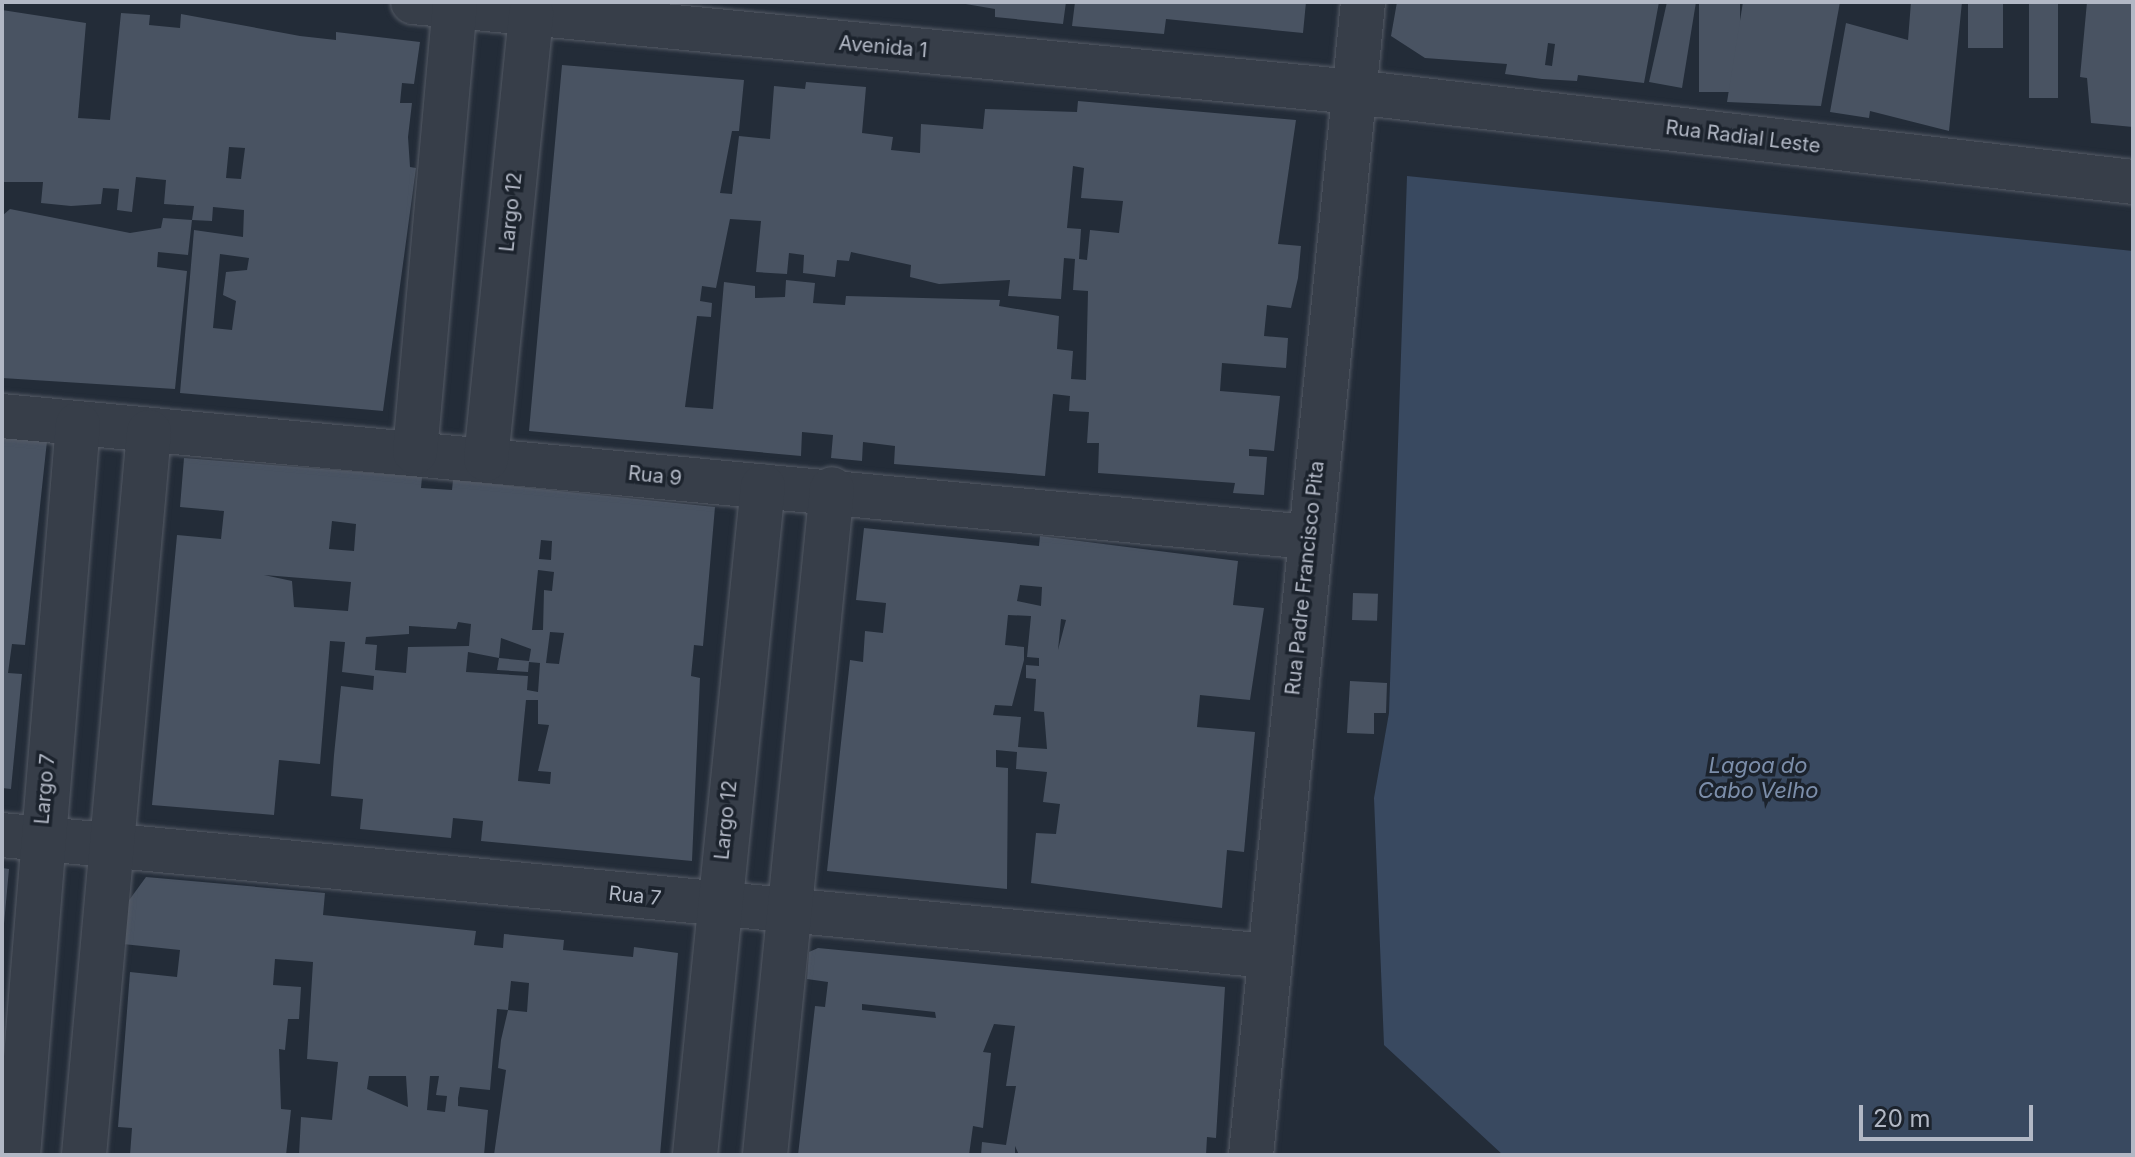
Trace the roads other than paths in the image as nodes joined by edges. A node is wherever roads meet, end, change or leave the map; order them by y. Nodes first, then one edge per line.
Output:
1 (1363, 2) edge
2 (434, 4) edge
3 (531, 13) junction
4 (1354, 92) junction
5 (2133, 182) edge
6 (2, 416) edge
7 (78, 424) junction
8 (149, 432) junction
9 (415, 452) junction
10 (486, 459) junction
11 (763, 486) junction
12 (832, 489) junction
13 (1309, 537) junction
14 (22, 836) edge
15 (110, 842) junction
16 (717, 905) junction
17 (785, 912) junction
18 (1268, 956) junction
19 (18, 1155) edge
20 (84, 1155) edge
21 (695, 1155) edge
22 (765, 1155) edge
23 (1251, 1155) edge

1 - 4 street, Rua Padre Francisco Pita
2 - 3 street, Avenida 1
2 - 9 street
3 - 4 street, Avenida 1
3 - 10 street, Largo 12
4 - 5 street, Rua Radial Leste
4 - 13 street, Rua Padre Francisco Pita
6 - 7 street, Rua 9
7 - 8 street, Rua 9
7 - 14 street, Largo 7
8 - 9 street, Rua 9
8 - 15 street
9 - 10 street, Rua 9
10 - 11 street, Rua 9
11 - 12 street, Rua 9
11 - 16 street, Largo 12
12 - 13 street, Rua 9
12 - 17 street
13 - 18 street, Rua Padre Francisco Pita
14 - 15 street, Rua 7
14 - 19 street, Largo 7
15 - 16 street, Rua 7
15 - 20 street
16 - 17 street, Rua 7
16 - 21 street, Largo 12
17 - 18 street, Rua 7
17 - 22 street
18 - 23 street, Rua Padre Francisco Pita

